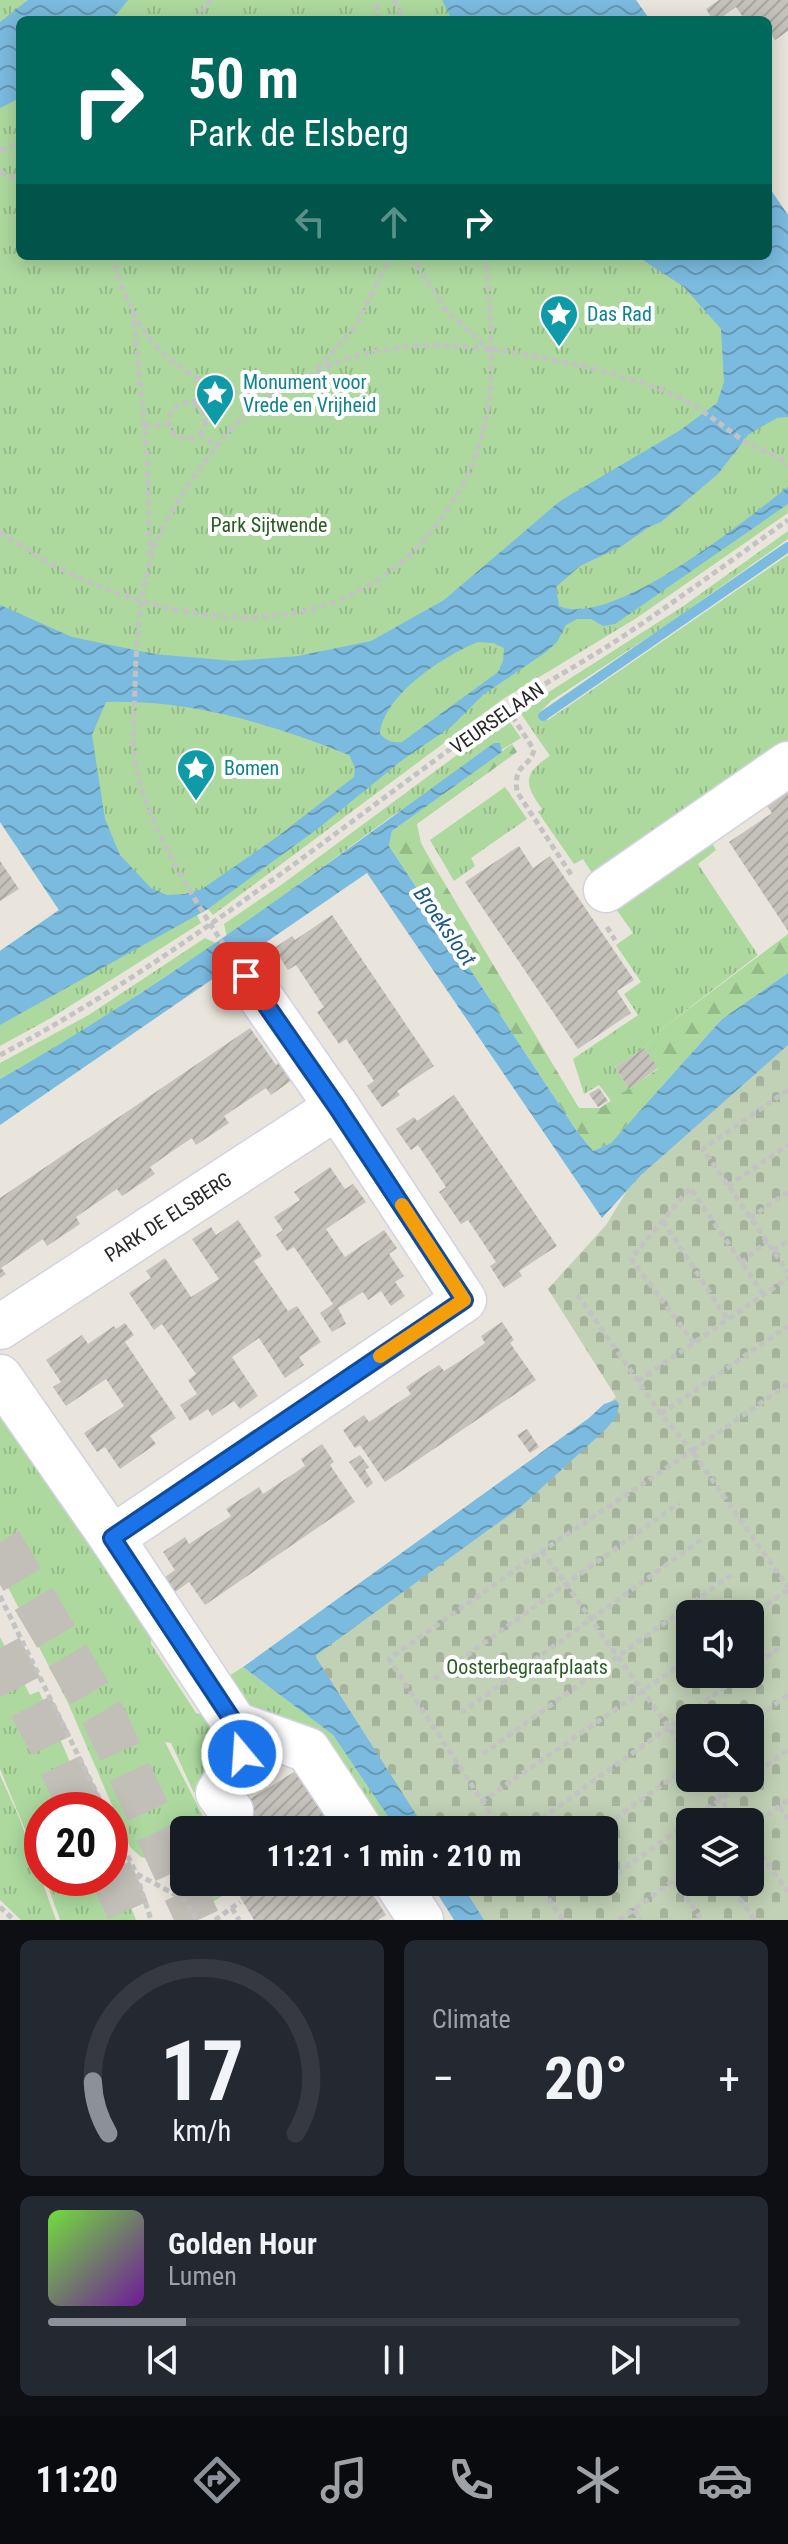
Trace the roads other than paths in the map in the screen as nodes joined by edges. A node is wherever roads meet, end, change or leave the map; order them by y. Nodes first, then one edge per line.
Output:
1 (788, 764) edge
2 (593, 894) road end
3 (246, 976) dead end
4 (337, 1107) junction
5 (0, 1327) edge
6 (0, 1377) edge
7 (112, 1538) junction
8 (235, 1724) junction
9 (231, 1811) dead end
10 (352, 1816) edge
11 (405, 1896) edge
12 (421, 1920) edge

1 - 2 street
3 - 4 street
4 - 5 street, PARK DE ELSBERG
4 - 7 street
6 - 7 street
7 - 8 street
8 - 9 street
8 - 10 street
11 - 12 street

